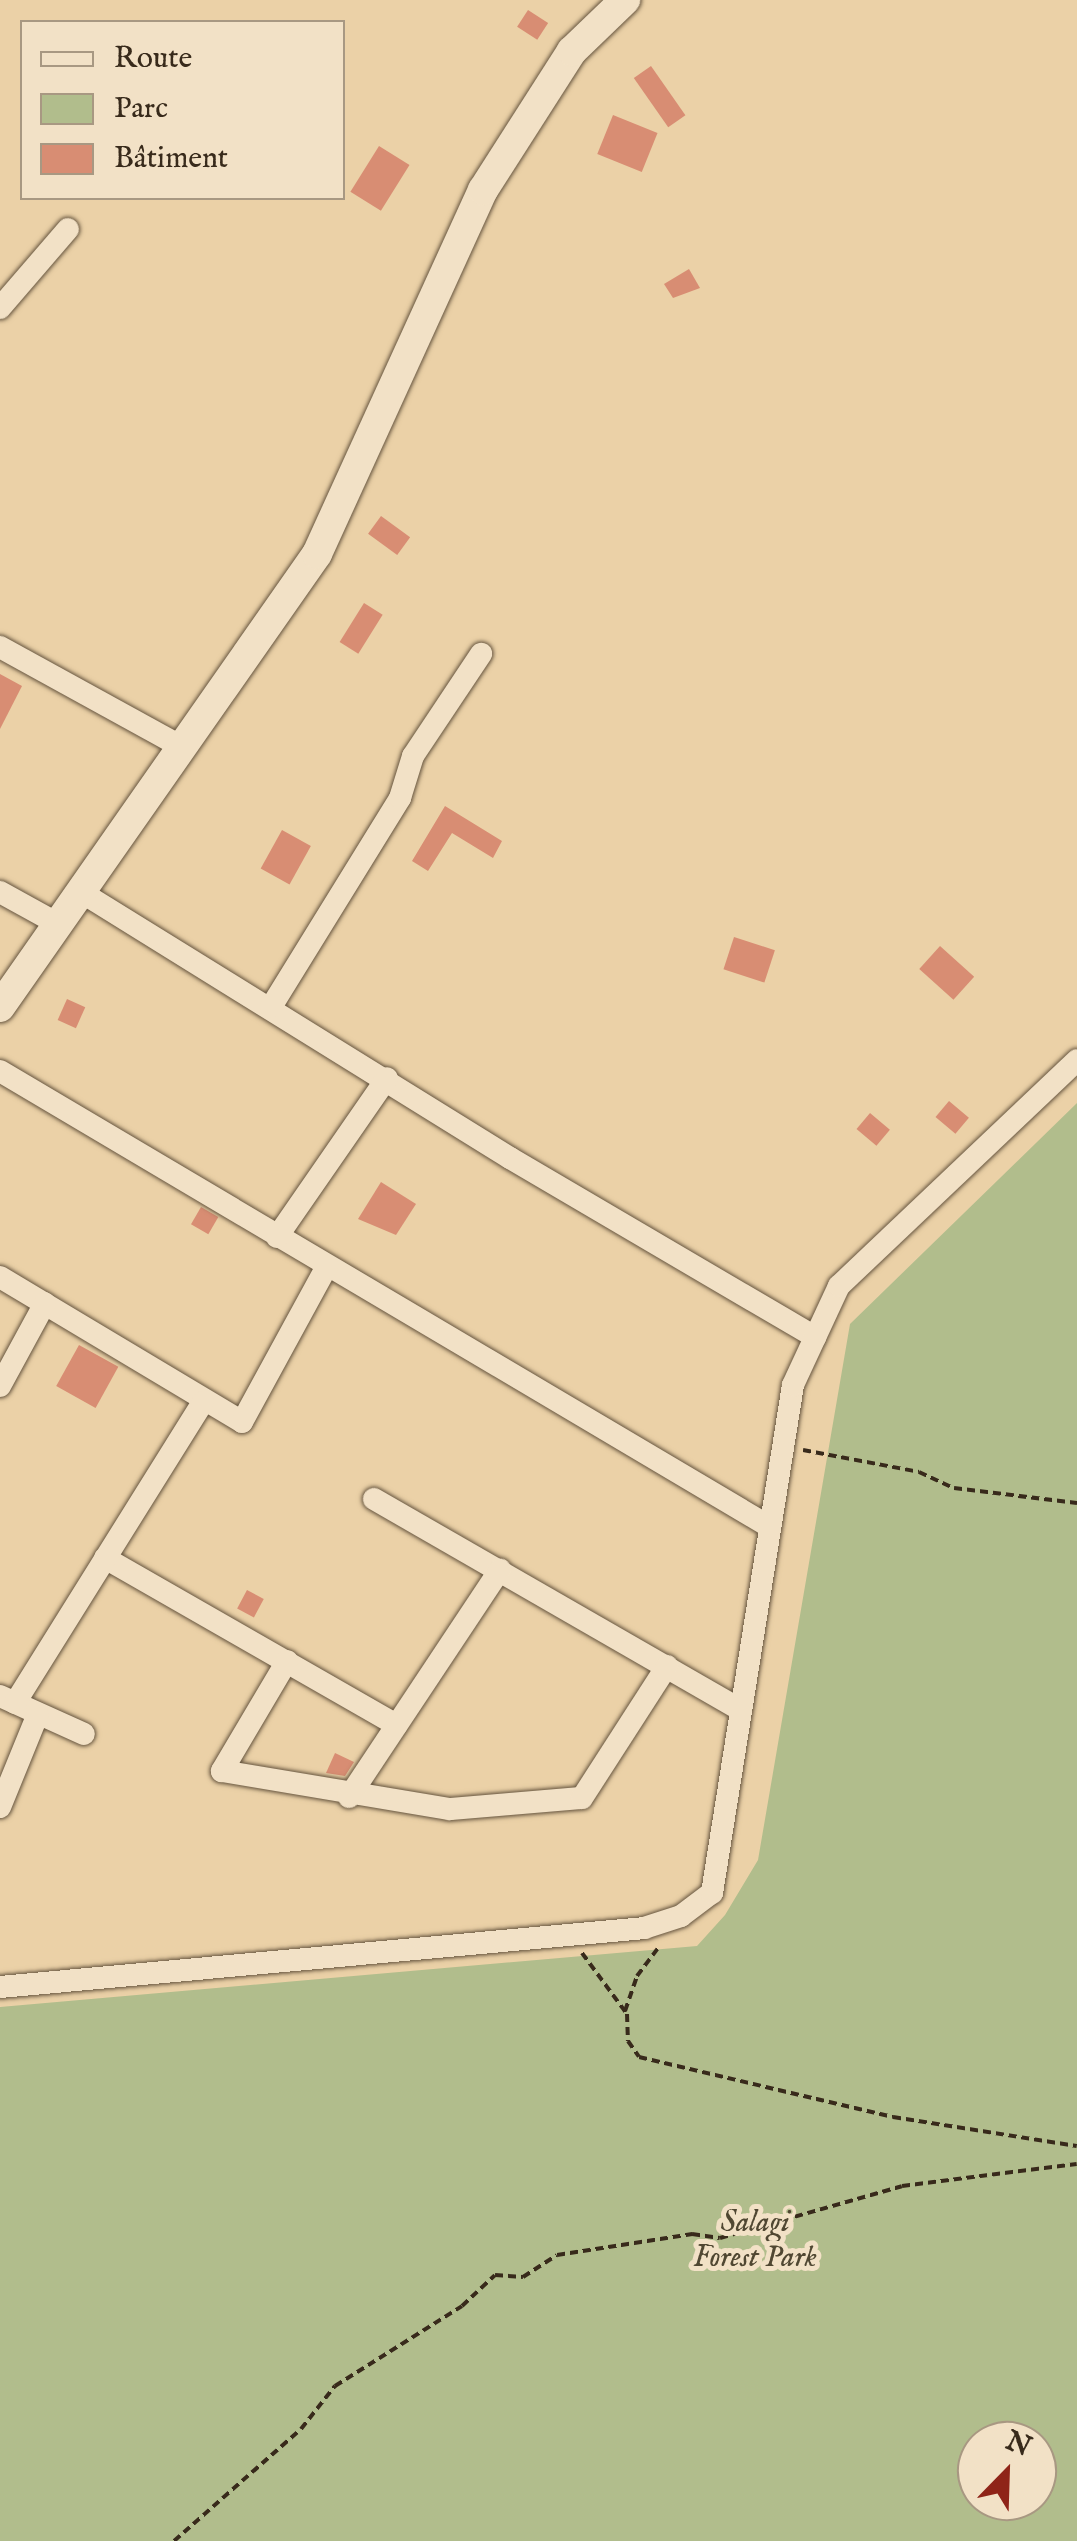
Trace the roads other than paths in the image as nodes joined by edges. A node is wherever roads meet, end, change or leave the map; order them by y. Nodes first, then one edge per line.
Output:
1 (624, 0) edge
2 (68, 229) dead end
3 (0, 308) edge
4 (0, 648) edge
5 (481, 654) dead end
6 (182, 747) junction
7 (0, 892) edge
8 (81, 892) junction
9 (58, 924) junction
10 (0, 1007) edge
11 (271, 1008) junction
12 (1077, 1060) edge
13 (0, 1070) edge
14 (388, 1078) junction
15 (277, 1236) junction
16 (327, 1266) junction
17 (0, 1277) edge
18 (46, 1304) junction
19 (815, 1337) junction
20 (0, 1386) edge
21 (203, 1402) junction
22 (374, 1499) dead end
23 (770, 1526) junction
24 (104, 1558) junction
25 (500, 1570) junction
26 (286, 1662) junction
27 (668, 1666) junction
28 (7, 1700) edge
29 (741, 1710) junction
30 (38, 1714) junction
31 (397, 1724) junction
32 (84, 1734) dead end
33 (348, 1797) junction
34 (0, 1807) edge
35 (0, 1988) edge

1 - 6 street
2 - 3 street
4 - 6 street
5 - 11 street
6 - 8 street
7 - 9 street
8 - 9 street
8 - 11 street
9 - 10 street
11 - 14 street
12 - 19 street
13 - 15 street
14 - 15 street
14 - 19 street
15 - 16 street
16 - 21 street
16 - 23 street
17 - 18 street
18 - 20 street
18 - 21 street
19 - 23 street
21 - 24 street
22 - 25 street
23 - 29 street
24 - 26 street
24 - 28 street
25 - 27 street
25 - 31 street
26 - 31 street
26 - 33 street
27 - 29 street
27 - 33 street
28 - 30 street
29 - 35 street
30 - 32 street
30 - 34 street
31 - 33 street

